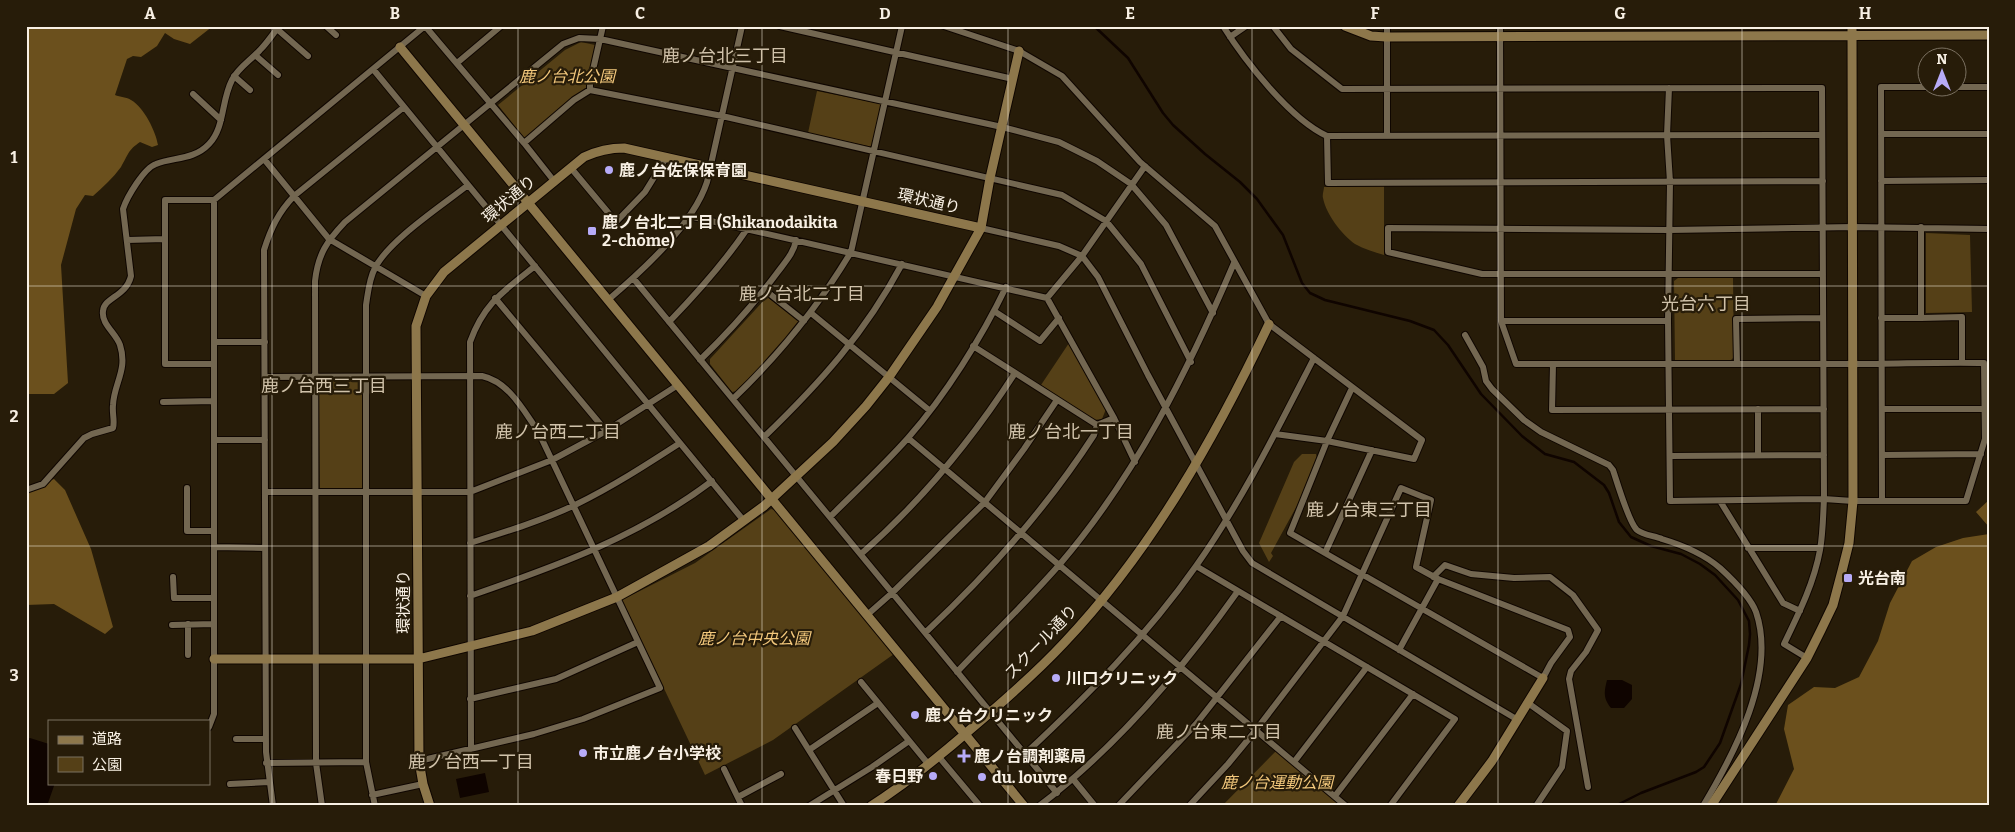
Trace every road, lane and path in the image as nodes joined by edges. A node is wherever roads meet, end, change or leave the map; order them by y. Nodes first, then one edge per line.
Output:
1 (326, 26) edge
2 (425, 26) edge
3 (501, 26) edge
4 (603, 26) edge
5 (742, 26) edge
6 (780, 26) edge
7 (902, 26) edge
8 (944, 26) edge
9 (1223, 26) edge
10 (1246, 26) edge
11 (1273, 26) edge
12 (1345, 26) edge
13 (1387, 26) edge
14 (1852, 26) edge
15 (278, 28) edge
16 (1500, 31) edge
17 (336, 35) dead end
18 (1989, 35) edge
19 (1852, 36) junction
20 (1230, 37) junction
21 (1386, 37) junction
22 (600, 39) junction
23 (400, 47) junction
24 (1019, 51) junction
25 (896, 54) junction
26 (256, 55) junction
27 (308, 56) dead end
28 (457, 63) junction
29 (733, 68) junction
30 (373, 69) junction
31 (278, 74) dead end
32 (234, 76) junction
33 (1013, 79) junction
34 (1918, 87) edge
35 (1968, 87) edge
36 (1989, 87) edge
37 (1669, 88) junction
38 (1387, 89) junction
39 (1500, 89) junction
40 (250, 90) dead end
41 (590, 90) junction
42 (192, 94) dead end
43 (885, 102) junction
44 (490, 104) junction
45 (404, 107) junction
46 (722, 116) junction
47 (221, 120) junction
48 (464, 125) junction
49 (1002, 127) junction
50 (1822, 134) junction
51 (1881, 134) junction
52 (1989, 134) edge
53 (1500, 135) junction
54 (1667, 135) junction
55 (1327, 136) junction
56 (1387, 136) junction
57 (524, 143) junction
58 (437, 147) junction
59 (874, 151) junction
60 (666, 158) junction
61 (264, 159) junction
62 (1145, 166) junction
63 (571, 168) junction
64 (710, 168) junction
65 (990, 178) junction
66 (1989, 180) edge
67 (554, 181) junction
68 (1823, 181) junction
69 (1881, 181) junction
70 (1500, 182) junction
71 (1670, 182) junction
72 (1131, 184) junction
73 (468, 185) junction
74 (294, 196) junction
75 (214, 200) junction
76 (862, 201) junction
77 (528, 204) junction
78 (689, 216) junction
79 (1106, 221) junction
80 (501, 225) junction
81 (1822, 227) junction
82 (1853, 227) junction
83 (1881, 227) junction
84 (1921, 227) junction
85 (981, 228) junction
86 (1989, 228) edge
87 (747, 229) junction
88 (1500, 229) junction
89 (1669, 230) junction
90 (165, 239) junction
91 (329, 239) junction
92 (127, 240) junction
93 (796, 240) junction
94 (851, 252) junction
95 (1082, 256) junction
96 (1234, 263) junction
97 (902, 264) junction
98 (534, 266) junction
99 (375, 267) junction
100 (1670, 274) junction
101 (1823, 274) junction
102 (954, 275) junction
103 (1500, 275) junction
104 (634, 278) junction
105 (1006, 287) junction
106 (764, 290) junction
107 (426, 296) junction
108 (495, 298) junction
109 (1047, 298) junction
110 (608, 300) junction
111 (994, 311) junction
112 (811, 313) junction
113 (1213, 313) junction
114 (1059, 318) junction
115 (1823, 318) junction
116 (1881, 318) junction
117 (1921, 318) junction
118 (1668, 320) junction
119 (669, 322) junction
120 (804, 322) junction
121 (1501, 322) junction
122 (1269, 324) junction
123 (1464, 335) dead end
124 (214, 342) junction
125 (265, 342) junction
126 (849, 345) junction
127 (973, 346) junction
128 (1314, 358) junction
129 (700, 360) junction
130 (1191, 362) junction
131 (1962, 363) junction
132 (214, 364) junction
133 (1553, 364) junction
134 (1670, 364) junction
135 (1737, 364) junction
136 (1824, 364) junction
137 (1853, 364) junction
138 (1881, 364) junction
139 (1015, 373) junction
140 (315, 376) junction
141 (366, 376) junction
142 (417, 376) junction
143 (470, 376) junction
144 (265, 377) junction
145 (889, 378) junction
146 (678, 385) junction
147 (1352, 388) junction
148 (733, 399) junction
149 (1057, 400) junction
150 (214, 401) junction
151 (163, 402) dead end
152 (649, 404) junction
153 (1824, 408) junction
154 (1985, 408) junction
155 (1758, 409) junction
156 (1882, 409) junction
157 (929, 410) junction
158 (1166, 410) junction
159 (1670, 410) junction
160 (1114, 418) junction
161 (1096, 426) junction
162 (606, 431) junction
163 (1275, 434) junction
164 (764, 437) junction
165 (908, 438) junction
166 (214, 440) junction
167 (265, 440) junction
168 (1327, 442) junction
169 (680, 443) junction
170 (1372, 450) junction
171 (1981, 454) junction
172 (1758, 455) junction
173 (1824, 455) junction
174 (1882, 455) junction
175 (1671, 456) junction
176 (552, 460) junction
177 (1135, 462) junction
178 (1196, 464) junction
179 (946, 469) junction
180 (797, 477) junction
181 (712, 481) junction
182 (187, 488) dead end
183 (26, 490) edge
184 (265, 492) junction
185 (316, 492) junction
186 (366, 492) junction
187 (418, 492) junction
188 (470, 492) junction
189 (1824, 499) junction
190 (772, 500) junction
191 (1720, 501) junction
192 (1853, 501) junction
193 (1882, 501) junction
194 (985, 502) junction
195 (574, 506) junction
196 (830, 517) junction
197 (1226, 520) junction
198 (744, 521) junction
199 (214, 531) junction
200 (1022, 533) junction
201 (470, 543) junction
202 (214, 547) junction
203 (266, 548) junction
204 (1748, 548) junction
205 (1820, 548) junction
206 (594, 550) junction
207 (1325, 553) junction
208 (860, 554) junction
209 (1059, 565) junction
210 (1196, 566) junction
211 (1362, 575) junction
212 (173, 577) dead end
213 (1436, 578) junction
214 (1238, 591) junction
215 (892, 593) junction
216 (470, 596) junction
217 (617, 597) junction
218 (214, 598) junction
219 (1101, 600) junction
220 (1422, 609) junction
221 (1800, 611) junction
222 (867, 615) junction
223 (1281, 616) junction
224 (1343, 616) junction
225 (188, 624) junction
226 (214, 624) junction
227 (172, 625) dead end
228 (926, 632) junction
229 (1143, 634) junction
230 (1324, 641) junction
231 (638, 642) junction
232 (470, 647) junction
233 (1399, 650) junction
234 (188, 655) dead end
235 (1808, 658) junction
236 (214, 659) junction
237 (266, 659) junction
238 (316, 659) junction
239 (366, 659) junction
240 (418, 659) junction
241 (1180, 667) junction
242 (1367, 667) junction
243 (957, 672) junction
244 (1543, 678) junction
245 (861, 682) dead end
246 (1413, 694) junction
247 (1218, 698) junction
248 (470, 699) junction
249 (878, 703) junction
250 (1528, 703) junction
251 (991, 712) junction
252 (1518, 720) junction
253 (210, 724) edge
254 (795, 728) dead end
255 (1256, 730) junction
256 (965, 734) junction
257 (236, 739) dead end
258 (266, 740) junction
259 (909, 740) junction
260 (471, 749) junction
261 (809, 750) junction
262 (1025, 754) junction
263 (940, 757) junction
264 (419, 761) junction
265 (366, 762) junction
266 (1294, 762) junction
267 (266, 763) junction
268 (316, 763) junction
269 (929, 765) junction
270 (724, 768) dead end
271 (781, 774) dead end
272 (1073, 779) junction
273 (269, 782) junction
274 (230, 784) dead end
275 (423, 784) junction
276 (1588, 787) dead end
277 (835, 791) junction
278 (1057, 793) junction
279 (372, 796) junction
280 (1335, 796) junction
281 (738, 797) junction
282 (882, 803) edge
283 (976, 805) edge
284 (1706, 805) edge
285 (273, 806) edge
286 (322, 806) edge
287 (375, 806) edge
288 (430, 806) edge
289 (742, 806) edge
290 (809, 806) edge
291 (844, 806) edge
292 (871, 806) edge
293 (1024, 806) edge
294 (1039, 806) edge
295 (1095, 806) edge
296 (1118, 806) edge
297 (1189, 806) edge
298 (1346, 806) edge
299 (1390, 806) edge
300 (1458, 806) edge
301 (1536, 806) edge

1 - 17 street
2 - 23 street
2 - 28 street
3 - 28 street
4 - 22 street
5 - 29 street
6 - 25 street
7 - 25 street
8 - 24 street
9 - 20 street
10 - 20 street
11 - 38 street
12 - 21 street
13 - 21 street
14 - 19 street
15 - 26 street
15 - 27 street
16 - 19 street
16 - 21 street
16 - 39 street
18 - 19 street
19 - 82 street
20 - 55 street
21 - 38 street
22 - 29 street
22 - 41 street
22 - 44 street
23 - 30 street
23 - 48 street
24 - 33 street
24 - 62 street
25 - 33 street
25 - 43 street
26 - 31 street
26 - 32 street
28 - 44 street
29 - 43 street
29 - 46 street
30 - 45 street
30 - 61 street
32 - 40 street
32 - 47 street
33 - 49 street
34 - 51 street
35 - 36 street
37 - 39 street
37 - 50 street
37 - 54 street
38 - 39 street
38 - 56 street
39 - 53 street
41 - 46 street
41 - 57 street
42 - 47 street
43 - 49 street
43 - 59 street
44 - 48 street
44 - 57 street
45 - 58 street
45 - 74 street
46 - 59 street
46 - 64 street
47 - 92 street
48 - 58 street
48 - 77 street
49 - 65 street
49 - 72 street
50 - 54 street
50 - 68 street
51 - 52 street
51 - 69 street
53 - 54 street
53 - 56 street
53 - 70 street
54 - 71 street
55 - 56 street
55 - 70 street
57 - 67 street
58 - 73 street
58 - 91 street
59 - 65 street
59 - 76 street
60 - 63 street, 環状通り
60 - 63 street
60 - 64 street, 環状通り
61 - 74 street
61 - 75 street
62 - 72 street
62 - 96 street
63 - 67 street, 環状通り
64 - 76 street, 環状通り
64 - 78 street
65 - 79 street
65 - 85 street
66 - 69 street
67 - 77 street, 環状通り
68 - 71 street
68 - 81 street
69 - 83 street
70 - 71 street
70 - 88 street
71 - 89 street
72 - 79 street
72 - 113 street
73 - 80 street
73 - 99 street
74 - 91 street
74 - 125 street
75 - 90 street
75 - 124 street
76 - 85 street, 環状通り
76 - 94 street
77 - 80 street, 環状通り
77 - 110 street
78 - 87 street
78 - 104 street
79 - 95 street
79 - 130 street
80 - 98 street
80 - 107 street, 環状通り
81 - 82 street
81 - 89 street
81 - 101 street
82 - 83 street
82 - 137 street
83 - 84 street
83 - 116 street
84 - 86 street
84 - 117 street
85 - 95 street
85 - 102 street
87 - 93 street
87 - 119 street
88 - 89 street
88 - 103 street
88 - 103 street
89 - 100 street
90 - 92 street
90 - 132 street
91 - 99 street
91 - 140 street
92 - 183 street
93 - 94 street
93 - 106 street
94 - 97 street
94 - 112 street
95 - 109 street
95 - 158 street
96 - 113 street
96 - 122 street
97 - 102 street
97 - 126 street
98 - 108 street
98 - 152 street
99 - 107 street
99 - 141 street
100 - 101 street
100 - 103 street
100 - 118 street
101 - 115 street
102 - 105 street
102 - 145 street
103 - 121 street
104 - 110 street
104 - 119 street
105 - 109 street
105 - 111 street
106 - 120 street
106 - 129 street
107 - 142 street, 環状通り
108 - 143 street
108 - 162 street
109 - 114 street
110 - 146 street
111 - 114 street
111 - 127 street
112 - 120 street
112 - 126 street
113 - 130 street
114 - 160 street
115 - 135 street
115 - 136 street
116 - 117 street
116 - 138 street
117 - 131 street
118 - 121 street
118 - 134 street
119 - 129 street
120 - 148 street
121 - 133 street
122 - 128 street
122 - 178 street, スクール通り
123 - 284 street
124 - 125 street
124 - 132 street
125 - 144 street
126 - 145 street
126 - 164 street
127 - 139 street
127 - 157 street
128 - 147 street
128 - 163 street
129 - 148 street
130 - 158 street
131 - 138 street
131 - 154 street
132 - 150 street
133 - 134 street
133 - 159 street
134 - 135 street
134 - 159 street
135 - 136 street
136 - 137 street
136 - 153 street
137 - 138 street
137 - 192 street
138 - 156 street
139 - 149 street
139 - 179 street
140 - 141 street
140 - 144 street
140 - 185 street
141 - 142 street
141 - 186 street
142 - 143 street
142 - 187 street, 環状通り
143 - 176 street
143 - 188 street
144 - 167 street
145 - 157 street
145 - 180 street
146 - 152 street
146 - 190 street
147 - 168 street
147 - 170 street
148 - 164 street
149 - 161 street
149 - 194 street
150 - 151 street
150 - 166 street
152 - 162 street
152 - 169 street
153 - 155 street
153 - 173 street
154 - 156 street
154 - 171 street
155 - 159 street
155 - 172 street
156 - 174 street
157 - 165 street
158 - 177 street
158 - 178 street
159 - 175 street
160 - 161 street
160 - 177 street
161 - 200 street
162 - 176 street
163 - 168 street
163 - 197 street
164 - 180 street
165 - 179 street
165 - 196 street
166 - 167 street
166 - 199 street
167 - 184 street
168 - 170 street
168 - 207 street
169 - 181 street
169 - 195 street
170 - 207 street
171 - 174 street
171 - 193 street
172 - 173 street
172 - 175 street
173 - 189 street
174 - 193 street
175 - 191 street
176 - 188 street
176 - 195 street
177 - 209 street
178 - 197 street
178 - 219 street, スクール通り
179 - 194 street
179 - 208 street
180 - 190 street
180 - 196 street
181 - 198 street
181 - 206 street
182 - 199 street
184 - 185 street
184 - 203 street
185 - 186 street
185 - 238 street
186 - 187 street
186 - 239 street
187 - 188 street
187 - 240 street, 環状通り
188 - 201 street
189 - 191 street
189 - 192 street
189 - 205 street
190 - 198 street
190 - 222 street
191 - 204 street
192 - 193 street
192 - 235 street
194 - 200 street
194 - 215 street
195 - 201 street
195 - 206 street
196 - 208 street
197 - 210 street
197 - 224 street
198 - 217 street
199 - 202 street
200 - 209 street
200 - 228 street
201 - 216 street
202 - 203 street
202 - 218 street
203 - 237 street
204 - 205 street
204 - 221 street
205 - 221 street
206 - 216 street
206 - 217 street
207 - 211 street
208 - 215 street
209 - 219 street
209 - 243 street
210 - 214 street
210 - 229 street
211 - 213 street
211 - 220 street
211 - 224 street
212 - 218 street
213 - 220 street
213 - 244 street
213 - 276 street
214 - 223 street
214 - 241 street
215 - 222 street
215 - 228 street
216 - 232 street
217 - 231 street
217 - 232 street
218 - 226 street
219 - 229 street
219 - 251 street, スクール通り
220 - 233 street
220 - 244 street
221 - 235 street
222 - 256 street
223 - 230 street
223 - 247 street
224 - 230 street
224 - 233 street
225 - 226 street
225 - 227 street
225 - 234 street
226 - 236 street
228 - 243 street
229 - 241 street
229 - 262 street
230 - 242 street
230 - 255 street
231 - 248 street
231 - 260 street
232 - 240 street
232 - 248 street
233 - 252 street
235 - 284 street
236 - 237 street
236 - 253 street
237 - 238 street
237 - 258 street
238 - 239 street
238 - 268 street
239 - 240 street
239 - 265 street
240 - 264 street, 環状通り
241 - 247 street
241 - 272 street
242 - 246 street
242 - 266 street
243 - 251 street
244 - 250 street
245 - 249 street
246 - 280 street
246 - 299 street
247 - 255 street
247 - 296 street
248 - 260 street
249 - 259 street
249 - 261 street
250 - 252 street
250 - 301 street
251 - 256 street, スクール通り
251 - 262 street
252 - 300 street
254 - 261 street
255 - 266 street
255 - 297 street
256 - 263 street, スクール通り
256 - 293 street
257 - 258 street
258 - 267 street
259 - 269 street
259 - 277 street
260 - 264 street
261 - 277 street
262 - 278 street
263 - 269 street, スクール通り
263 - 283 street
264 - 275 street, 環状通り
265 - 268 street
265 - 279 street
266 - 280 street
267 - 268 street
267 - 273 street
268 - 286 street
269 - 282 street, スクール通り
270 - 281 street
271 - 281 street
272 - 278 street
272 - 295 street
273 - 274 street
273 - 285 street
275 - 279 street
275 - 288 street, 環状通り
277 - 290 street
277 - 291 street
278 - 294 street
279 - 287 street
280 - 298 street
281 - 289 street
282 - 292 street, スクール通り

